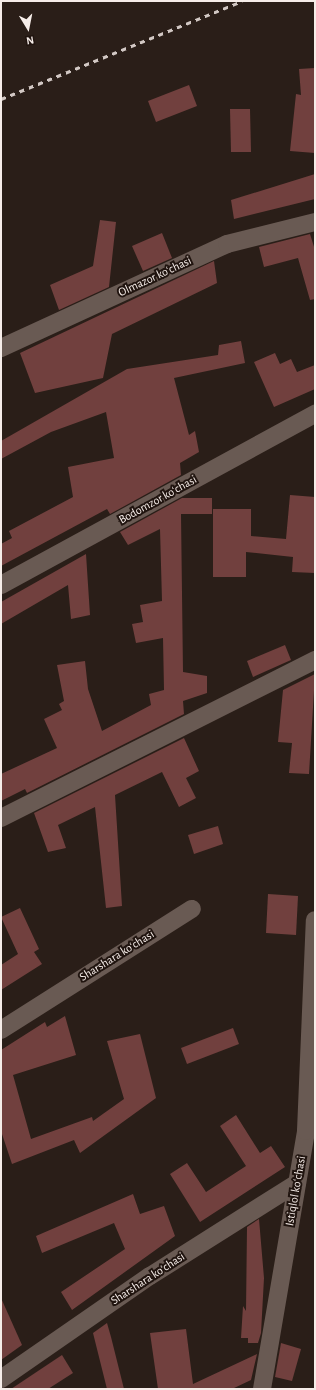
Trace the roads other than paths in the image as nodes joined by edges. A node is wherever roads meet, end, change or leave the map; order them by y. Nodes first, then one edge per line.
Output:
1 (315, 222) edge
2 (1, 348) edge
3 (315, 414) edge
4 (1, 585) edge
5 (315, 660) edge
6 (1, 818) edge
7 (192, 909) dead end
8 (315, 920) edge
9 (1, 1030) edge
10 (310, 1130) edge
11 (297, 1183) junction
12 (1, 1379) edge
13 (262, 1389) edge

1 - 2 street, Olmazor koʻchasi
3 - 4 street, Bodomzor koʻchasi
5 - 6 street
7 - 9 street, Sharshara koʻchasi
8 - 10 street, Istiqlol koʻchasi
10 - 11 street, Istiqlol koʻchasi
11 - 12 street, Sharshara koʻchasi
11 - 13 street, Istiqlol koʻchasi

